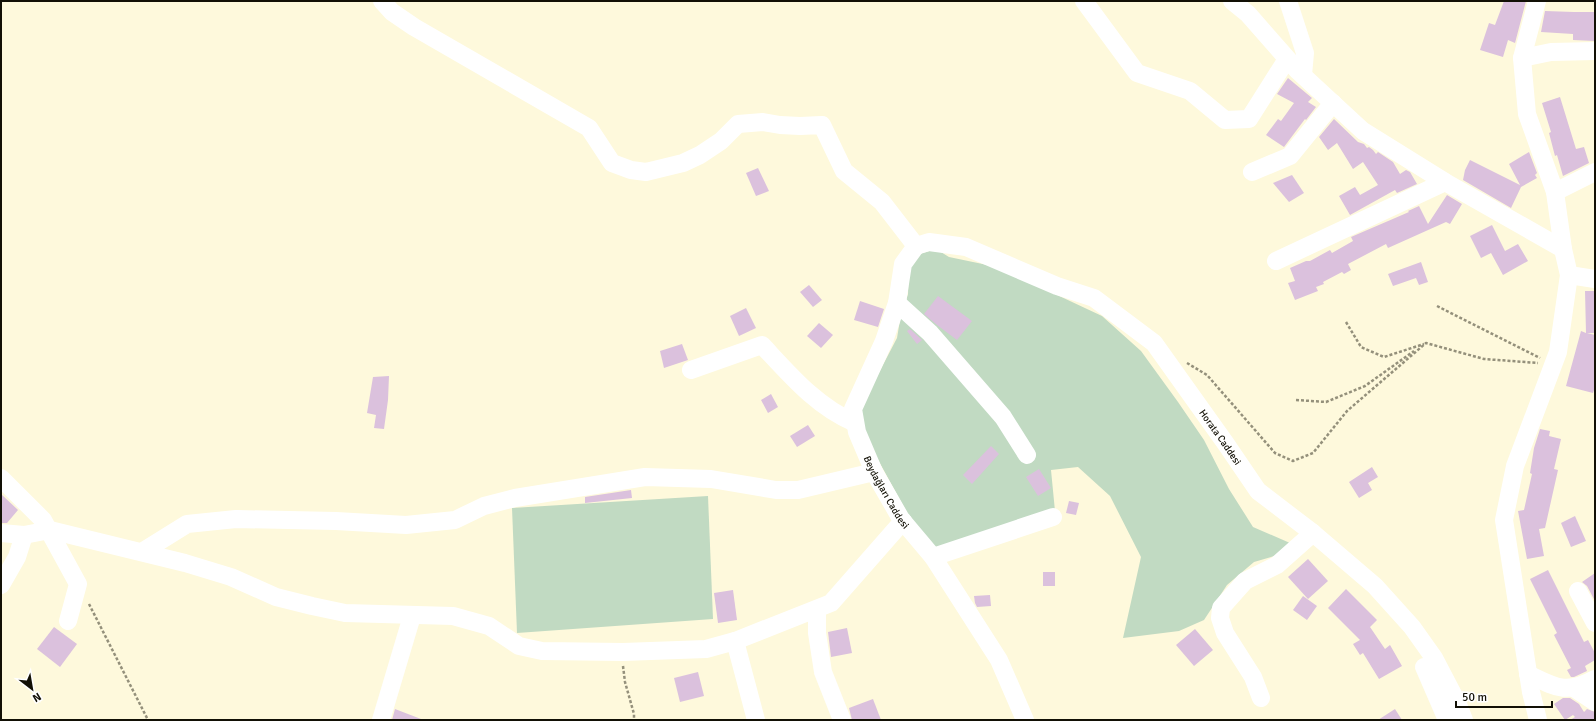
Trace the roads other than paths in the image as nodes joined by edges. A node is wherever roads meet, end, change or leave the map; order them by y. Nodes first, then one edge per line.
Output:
1 (382, 1) edge
2 (1084, 1) edge
3 (1232, 1) edge
4 (1288, 1) edge
5 (1536, 1) edge
6 (1595, 51) edge
7 (1522, 58) junction
8 (1287, 59) junction
9 (1303, 75) junction
10 (1333, 103) junction
11 (1252, 172) dead end
12 (1595, 172) edge
13 (1445, 182) junction
14 (1555, 192) junction
15 (916, 246) junction
16 (1563, 249) junction
17 (1276, 261) dead end
18 (1569, 274) junction
19 (1595, 279) edge
20 (897, 303) junction
21 (691, 370) dead end
22 (855, 423) junction
23 (1027, 455) dead end
24 (874, 472) junction
25 (1, 478) edge
26 (1053, 517) dead end
27 (903, 521) junction
28 (50, 530) junction
29 (1, 533) edge
30 (1313, 533) junction
31 (24, 535) junction
32 (142, 552) junction
33 (932, 557) junction
34 (1, 585) edge
35 (1578, 591) dead end
36 (817, 609) junction
37 (412, 616) junction
38 (68, 621) dead end
39 (1595, 623) edge
40 (735, 641) junction
41 (1424, 667) dead end
42 (1528, 674) junction
43 (1595, 679) edge
44 (1574, 688) junction
45 (1261, 698) dead end
46 (1595, 702) edge
47 (381, 720) edge
48 (756, 720) edge
49 (842, 720) edge
50 (1025, 720) edge
51 (1447, 720) edge
52 (1464, 720) edge
53 (1538, 720) edge

1 - 15 street
2 - 8 street
3 - 8 street
4 - 9 street
5 - 7 street
6 - 7 street
7 - 14 street
8 - 9 street
9 - 10 street
10 - 11 street
10 - 13 street
12 - 14 street
13 - 16 street
13 - 17 street
14 - 16 street
15 - 20 street, Beydağları Caddesi
15 - 30 street, Horata Caddesi
16 - 18 street
18 - 19 street
18 - 42 street
20 - 22 street, Beydağları Caddesi
20 - 23 street
21 - 22 street
22 - 24 street, Beydağları Caddesi
24 - 27 street, Beydağları Caddesi
24 - 32 street
25 - 28 street
26 - 33 street
27 - 33 street, Beydağları Caddesi
27 - 36 street
28 - 31 street
28 - 32 street
28 - 38 street
29 - 31 street
30 - 45 street
30 - 52 street, Horata Caddesi
31 - 34 street
32 - 37 street
33 - 50 street, Beydağları Caddesi
35 - 39 street
36 - 40 street
36 - 49 street
37 - 40 street
37 - 47 street
40 - 48 street
41 - 51 street
42 - 44 street
42 - 53 street
43 - 44 street
44 - 46 street

